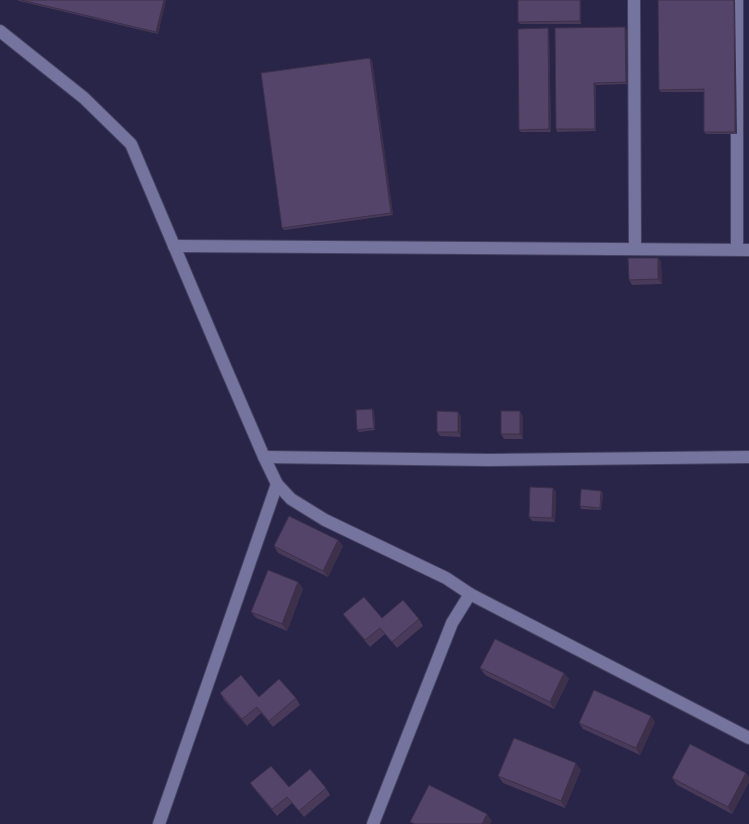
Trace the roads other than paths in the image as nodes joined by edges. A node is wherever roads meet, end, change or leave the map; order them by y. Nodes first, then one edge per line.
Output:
1 (634, 0) edge
2 (737, 0) edge
3 (0, 30) edge
4 (174, 246) junction
5 (636, 249) junction
6 (737, 250) junction
7 (749, 250) edge
8 (264, 457) junction
9 (749, 457) edge
10 (277, 484) junction
11 (470, 594) junction
12 (749, 738) edge
13 (159, 824) edge
14 (373, 824) edge

1 - 5 street
2 - 6 street
3 - 4 street
4 - 5 street
4 - 8 street
5 - 6 street
6 - 7 street
8 - 9 street
8 - 10 street
10 - 11 street
10 - 13 street
11 - 12 street
11 - 14 street

